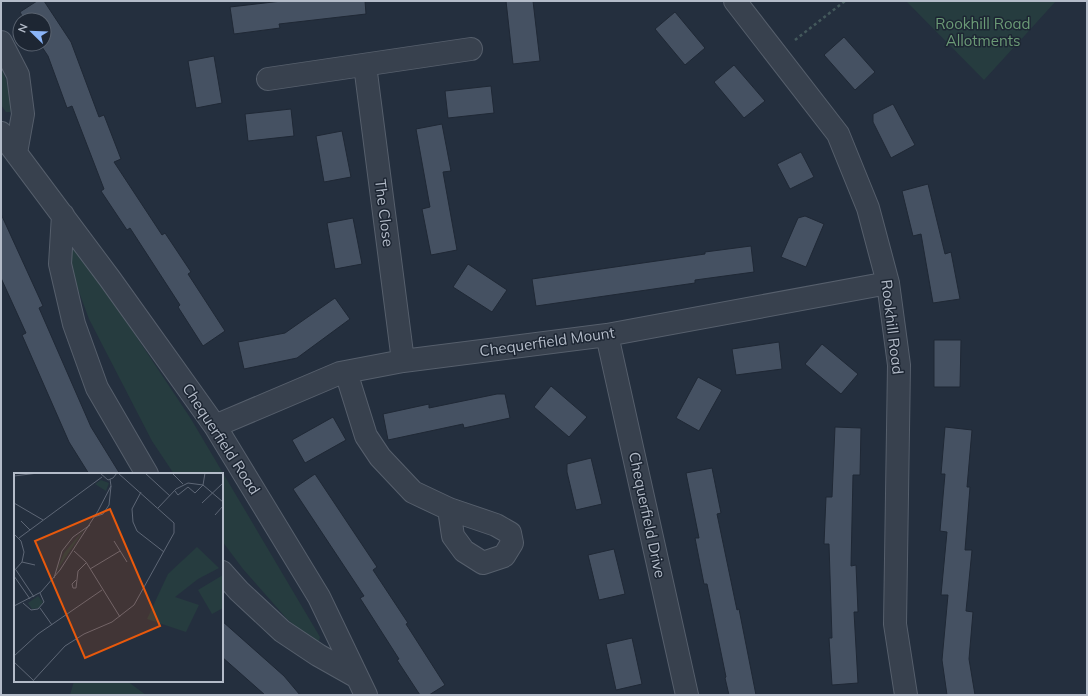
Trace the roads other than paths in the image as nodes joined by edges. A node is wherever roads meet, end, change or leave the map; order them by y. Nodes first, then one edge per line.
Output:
1 (735, 1) edge
2 (1, 42) edge
3 (471, 49) dead end
4 (365, 65) junction
5 (268, 79) dead end
6 (1, 133) edge
7 (16, 154) junction
8 (63, 215) junction
9 (888, 283) junction
10 (607, 335) junction
11 (403, 361) junction
12 (346, 372) junction
13 (215, 426) junction
14 (146, 473) edge
15 (450, 509) dead end
16 (223, 573) edge
17 (362, 686) edge
18 (687, 695) edge
19 (906, 695) edge

1 - 9 street, Rookhill Road
2 - 7 street
3 - 4 street
4 - 5 street
4 - 11 street, The Close
6 - 7 street, Chequerfield Road
7 - 8 street, Chequerfield Road
8 - 13 street, Chequerfield Road
8 - 14 street
9 - 10 street, Chequerfield Mount
9 - 19 street, Rookhill Road
10 - 11 street, Chequerfield Mount
10 - 18 street, Chequerfield Drive
11 - 12 street, Chequerfield Mount
12 - 13 street, Chequerfield Mount
12 - 15 street
13 - 17 street, Chequerfield Road
16 - 17 street, Chequerfield Road

